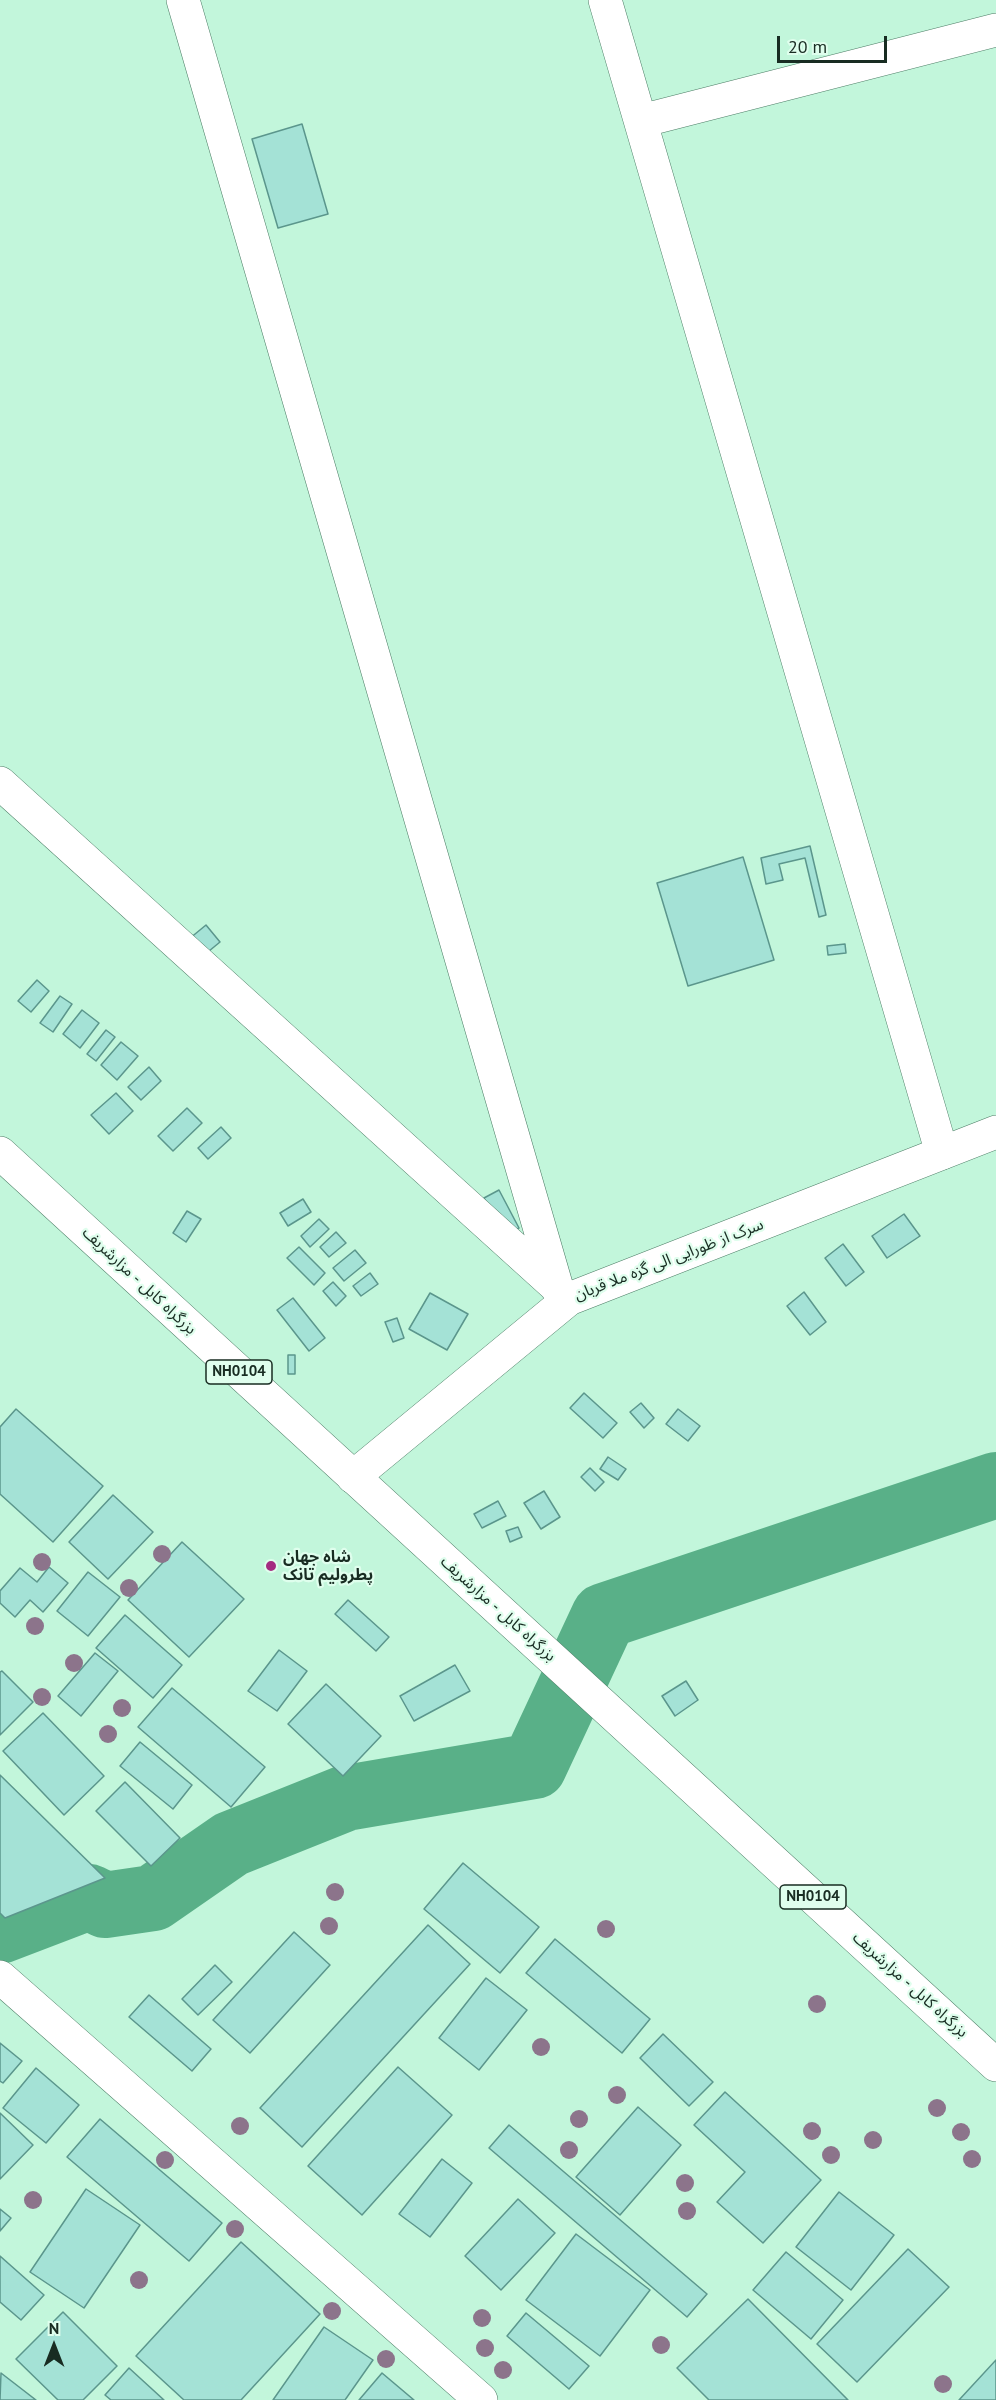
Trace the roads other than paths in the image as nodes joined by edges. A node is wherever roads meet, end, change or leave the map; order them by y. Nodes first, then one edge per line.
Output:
1 (183, 0) edge
2 (605, 0) edge
3 (996, 30) edge
4 (641, 122) junction
5 (0, 783) edge
6 (996, 1132) edge
7 (0, 1153) edge
8 (942, 1153) junction
9 (563, 1293) junction
10 (353, 1477) junction
11 (0, 1977) edge
12 (996, 2065) edge
13 (481, 2400) edge

1 - 9 main road
2 - 4 main road
3 - 4 main road
4 - 8 main road
5 - 9 main road
6 - 8 main road, سرک از ظورایی الی گزه ملا قربان
7 - 10 main road, بزرگراه کابل - مزارشریف / NH0104
8 - 9 main road, سرک از ظورایی الی گزه ملا قربان
9 - 10 main road, سرک از ظورایی الی گزه ملا قربان
10 - 12 main road, بزرگراه کابل - مزارشریف / NH0104
11 - 13 main road

